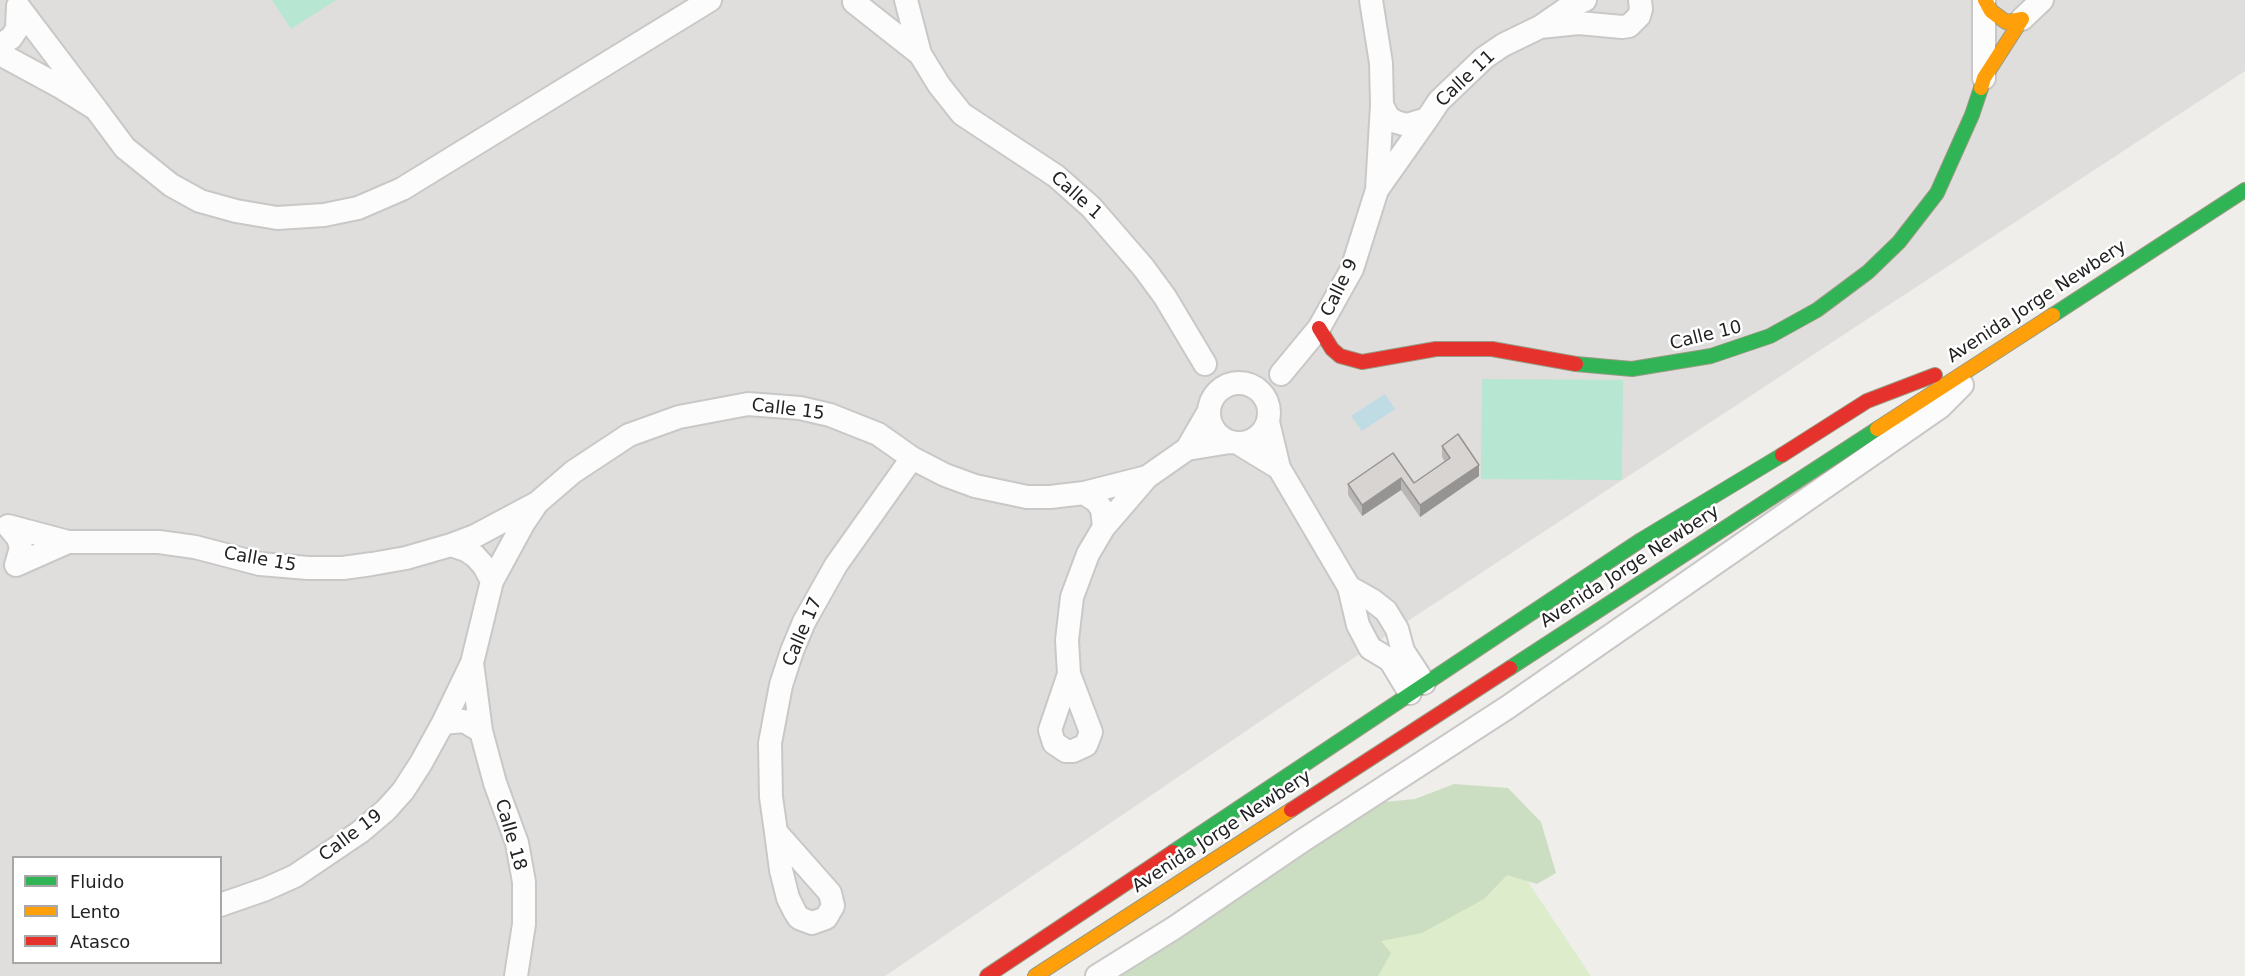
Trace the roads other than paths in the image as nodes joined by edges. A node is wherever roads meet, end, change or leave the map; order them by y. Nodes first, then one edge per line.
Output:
1 (710, 0) edge
2 (857, 0) edge
3 (906, 0) edge
4 (1371, 0) edge
5 (1585, 0) edge
6 (1640, 0) edge
7 (1984, 0) edge
8 (2042, 0) edge
9 (17, 3) edge
10 (2022, 19) junction
11 (1540, 27) junction
12 (0, 45) edge
13 (0, 54) edge
14 (920, 54) junction
15 (1984, 78) junction
16 (1382, 105) junction
17 (96, 110) junction
18 (1427, 118) junction
19 (2245, 189) edge
20 (1377, 190) junction
21 (1319, 328) junction
22 (1992, 353) junction
23 (1205, 364) junction
24 (1281, 374) junction
25 (1245, 383) junction
26 (1210, 408) junction
27 (1269, 418) junction
28 (1234, 442) junction
29 (1187, 448) junction
30 (912, 458) junction
31 (1279, 468) junction
32 (1147, 477) junction
33 (1084, 493) junction
34 (537, 503) junction
35 (4, 524) edge
36 (1104, 527) junction
37 (68, 542) junction
38 (450, 545) junction
39 (8, 571) edge
40 (492, 581) junction
41 (1349, 587) junction
42 (1396, 656) junction
43 (472, 663) junction
44 (1069, 674) dead end
45 (1417, 688) junction
46 (443, 723) junction
47 (481, 730) junction
48 (776, 832) dead end
49 (222, 903) edge
50 (516, 976) edge
51 (987, 976) edge
52 (1035, 976) edge
53 (1097, 976) edge

1 - 17 street
2 - 14 street
3 - 14 street
4 - 16 street
5 - 11 street
6 - 11 street
7 - 10 street
7 - 15 street
8 - 10 street
9 - 12 street
9 - 17 street
10 - 15 street, Calle 10
11 - 18 street, Calle 11
13 - 17 street
14 - 23 street, Calle 1
15 - 21 street, Calle 10
16 - 18 street
16 - 20 street
18 - 20 street, Calle 11
19 - 22 street, Avenida Jorge Newbery
20 - 21 street, Calle 9
21 - 24 street, Calle 9
22 - 45 street
22 - 52 street, Avenida Jorge Newbery
22 - 53 street
23 - 25 street
23 - 26 street
24 - 25 street
24 - 27 street
25 - 26 street
25 - 27 street
26 - 28 street
26 - 29 street
27 - 28 street
27 - 31 street
28 - 29 street
28 - 31 street
29 - 32 street
30 - 33 street, Calle 15
30 - 34 street, Calle 15
30 - 48 street, Calle 17
31 - 41 street
32 - 33 street, Calle 15
32 - 36 street
33 - 36 street
34 - 38 street, Calle 15
34 - 40 street
35 - 37 street
35 - 39 street
36 - 44 street
37 - 38 street, Calle 15
37 - 39 street
38 - 40 street
40 - 43 street
41 - 42 street
41 - 42 street
42 - 45 street
43 - 46 street, Calle 19
43 - 47 street, Calle 18
45 - 51 street
46 - 47 street
46 - 49 street, Calle 19
47 - 50 street, Calle 18

